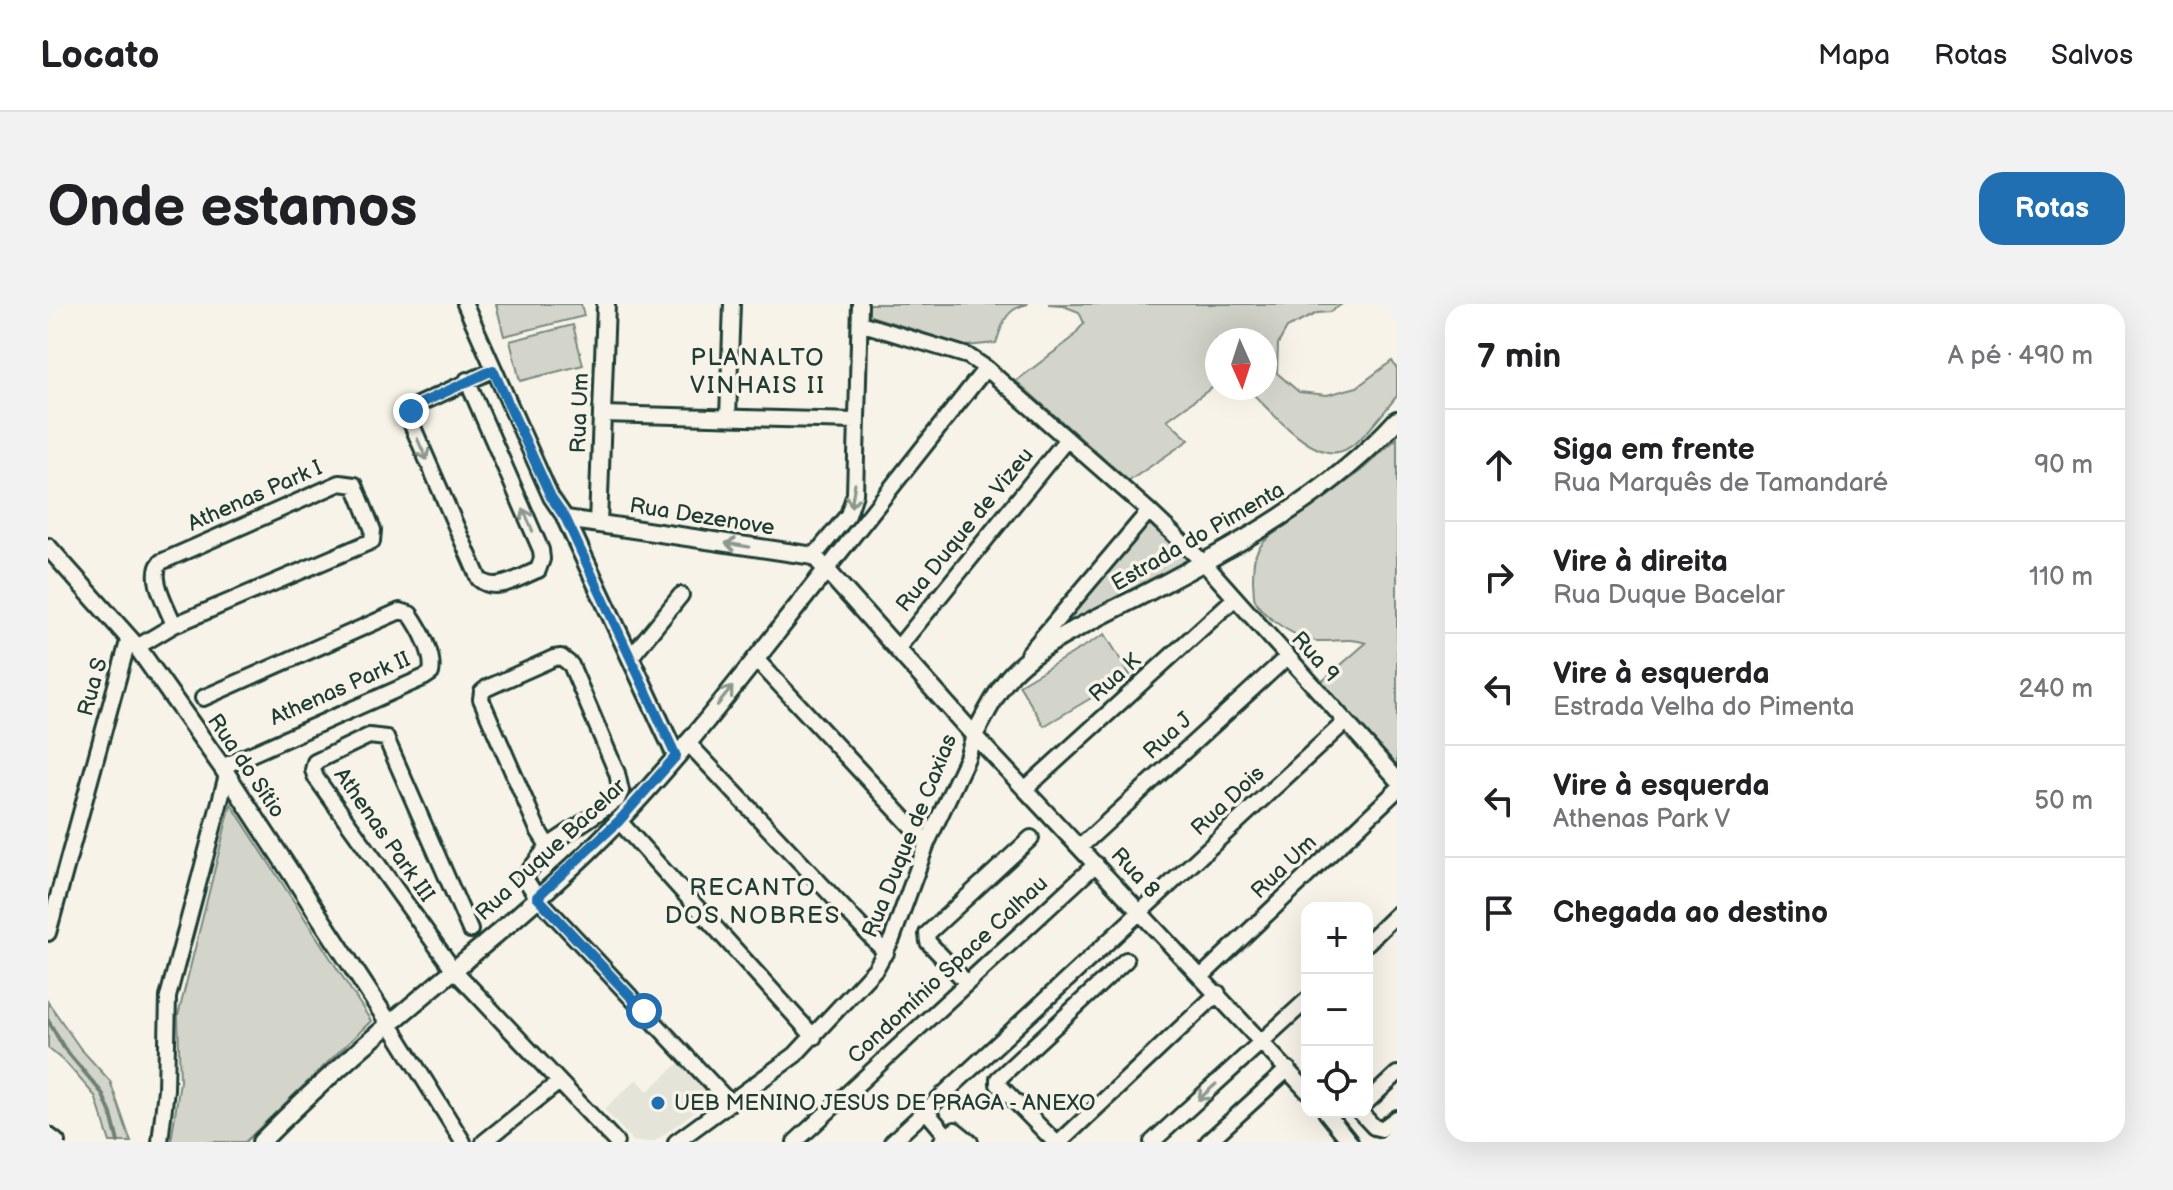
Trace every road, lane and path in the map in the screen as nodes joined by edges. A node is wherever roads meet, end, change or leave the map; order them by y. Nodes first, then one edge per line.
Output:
1 (465, 304) edge
2 (606, 304) edge
3 (732, 304) edge
4 (860, 304) edge
5 (860, 323) junction
6 (986, 368) junction
7 (493, 370) junction
8 (467, 380) junction
9 (602, 414) junction
10 (728, 417) junction
11 (1397, 420) edge
12 (856, 421) junction
13 (1067, 439) junction
14 (1149, 511) junction
15 (566, 519) junction
16 (598, 524) junction
17 (48, 547) edge
18 (820, 562) junction
19 (1204, 563) junction
20 (681, 595) dead end
21 (1234, 599) junction
22 (174, 625) junction
23 (133, 643) junction
24 (897, 649) junction
25 (630, 658) junction
26 (755, 658) junction
27 (1286, 658) junction
28 (1009, 677) junction
29 (203, 698) dead end
30 (1345, 722) junction
31 (974, 735) junction
32 (687, 742) junction
33 (676, 756) junction
34 (224, 771) junction
35 (1397, 779) edge
36 (1025, 789) junction
37 (1397, 790) edge
38 (619, 821) junction
39 (1031, 838) dead end
40 (927, 843) junction
41 (548, 846) junction
42 (1080, 847) junction
43 (1096, 864) junction
44 (537, 897) junction
45 (1141, 911) junction
46 (1397, 914) edge
47 (470, 930) dead end
48 (48, 933) edge
49 (1373, 937) edge
50 (886, 953) junction
51 (1126, 960) dead end
52 (453, 969) junction
53 (1202, 976) junction
54 (967, 983) junction
55 (1218, 993) junction
56 (1301, 1006) edge
57 (389, 1023) junction
58 (814, 1037) junction
59 (1263, 1042) junction
60 (1288, 1069) junction
61 (1397, 1074) edge
62 (559, 1082) junction
63 (1301, 1084) edge
64 (1373, 1096) edge
65 (730, 1103) junction
66 (926, 1111) junction
67 (1331, 1118) edge
68 (1350, 1118) edge
69 (1364, 1118) edge
70 (1397, 1118) edge
71 (1339, 1127) junction
72 (48, 1135) edge
73 (1225, 1136) edge
74 (272, 1138) edge
75 (944, 1139) edge
76 (57, 1142) edge
77 (160, 1142) edge
78 (463, 1142) edge
79 (484, 1142) edge
80 (616, 1142) edge
81 (676, 1142) edge
82 (795, 1142) edge
83 (892, 1142) edge
84 (970, 1142) edge
85 (1058, 1142) edge
86 (1152, 1142) edge
87 (1208, 1142) edge
88 (1350, 1142) edge

1 - 7 street
2 - 9 main road, Rua Um
3 - 10 street
4 - 5 street
5 - 6 street, Rua 9
5 - 12 street
6 - 13 street, Rua 9
6 - 18 street, Rua Duque Bacelar
7 - 8 street
7 - 15 street
8 -> 8 street
9 - 10 street
9 - 16 main road, Rua Um
10 - 12 street
11 - 19 main road, Estrada do Pimenta
12 -> 18 street
13 - 14 street, Rua 9
13 - 24 street, Rua Duque de Vizeu
14 - 19 street, Rua 9
14 - 28 street, Rua Duque de Caxias
15 - 16 main road, Rua Dezenove
15 - 25 main road
18 -> 16 main road, Rua Dezenove
17 - 23 main road, Rua do Sítio
18 - 24 main road
18 - 26 main road, Rua Duque Bacelar
19 - 21 street, Rua 9
19 - 28 main road, Estrada do Pimenta
20 - 25 street
21 - 27 street, Rua 9
21 - 36 street, Rua K
22 - 22 street, Athenas Park I
22 - 23 street, Athenas Park I
23 - 34 main road, Rua do Sítio
23 - 48 street, Rua S
24 - 31 main road
25 - 33 main road
32 -> 26 main road, Rua Duque Bacelar
26 - 40 street
27 - 30 street, Rua 9
27 - 42 street, Rua J
28 - 31 main road, Rua Duque de Caxias
29 - 34 street, Athenas Park II
30 - 35 street, Rua 9
30 - 45 street, Rua Dois
31 - 36 street, Rua 8
31 - 40 street, Rua Duque de Caxias
32 - 33 main road, Rua Duque Bacelar
32 - 50 street
33 - 38 main road, Rua Duque Bacelar
34 - 57 main road, Rua do Sítio
34 - 77 street
36 - 42 street, Rua 8
37 - 53 street, Rua Um
38 - 44 main road, Rua Duque Bacelar
38 - 58 street
39 - 54 street
40 - 50 street, Rua Duque de Caxias
41 - 41 street
41 - 44 street
42 - 43 street, Rua 8
43 - 45 street, Rua 8
43 - 54 street, Condomínio Space Calhau
44 - 52 main road, Rua Duque Bacelar
44 - 65 street
45 - 53 street, Rua 8
45 - 66 street, Rua Dois
46 - 49 street
47 - 52 street, Athenas Park III
50 - 58 street, Rua Duque de Caxias
51 - 85 street
52 - 57 main road, Rua Duque Bacelar
52 - 62 street
53 - 55 street, Rua 8
54 - 82 street, Condomínio Space Calhau
55 - 59 street, Rua 8
55 - 85 street
56 - 59 street
57 - 74 main road, Rua Duque Bacelar
57 - 78 street
58 - 65 street, Rua Duque de Caxias
59 - 60 street, Rua 8
59 -> 86 street
60 - 63 street, Rua 8
60 - 73 street
61 - 64 street
62 - 79 street
62 - 80 street
65 - 81 street, Rua Duque de Caxias
66 - 75 street
66 - 83 street, Rua Dois
67 - 71 street
68 - 71 street
69 - 70 street
71 - 88 street
72 - 76 street
73 - 87 street
75 - 84 street

